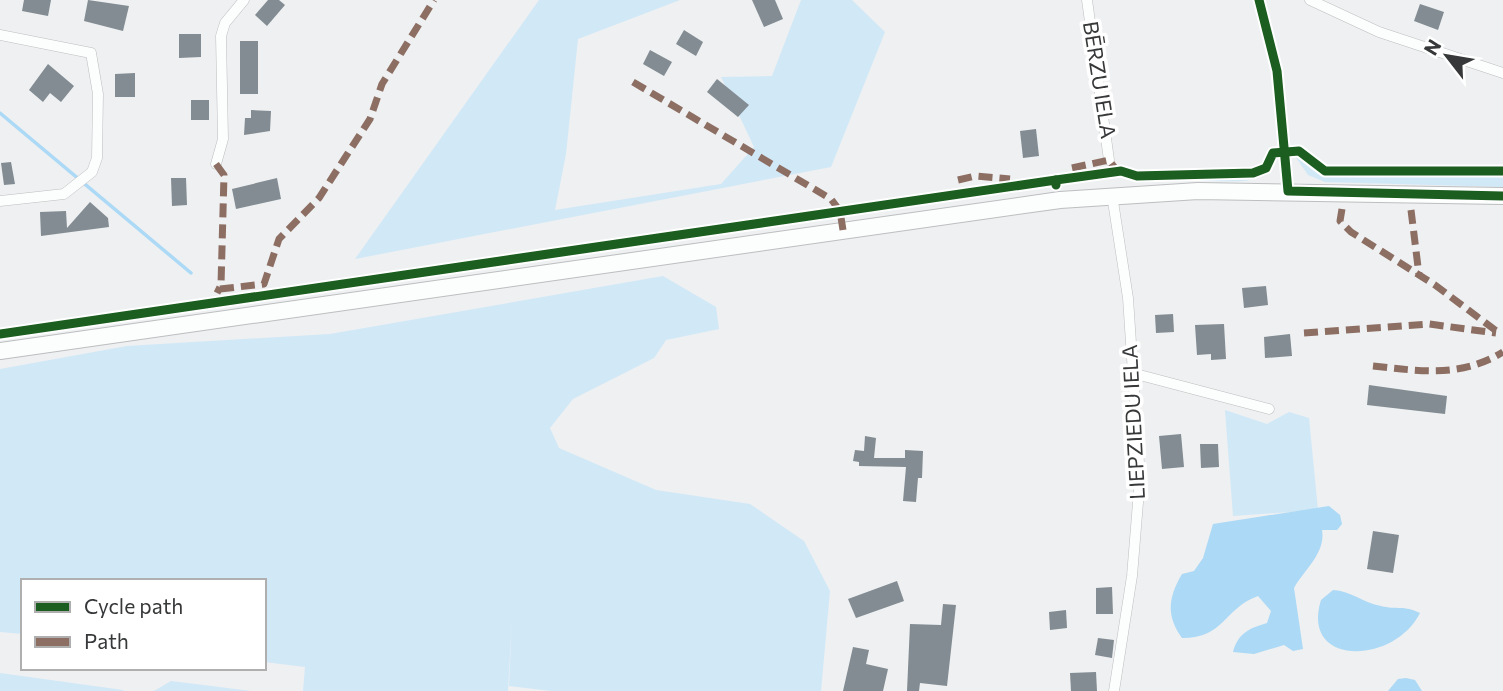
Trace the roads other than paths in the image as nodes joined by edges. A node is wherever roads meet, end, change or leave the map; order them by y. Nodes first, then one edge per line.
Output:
1 (244, 0) edge
2 (1087, 0) edge
3 (1258, 0) edge
4 (1310, 0) edge
5 (0, 35) edge
6 (1503, 73) edge
7 (1109, 160) dead end
8 (216, 164) dead end
9 (1288, 191) junction
10 (1112, 195) junction
11 (1503, 196) edge
12 (0, 201) edge
13 (0, 351) edge
14 (1132, 373) junction
15 (1269, 409) dead end
16 (1114, 691) edge

1 - 8 street
2 - 7 street, BĒRZU IELA
3 - 9 street
4 - 6 street
5 - 12 street
9 - 10 main road
9 - 11 main road
10 - 13 main road
10 - 14 street, LIEPZIEDU IELA
14 - 15 street
14 - 16 street, LIEPZIEDU IELA

